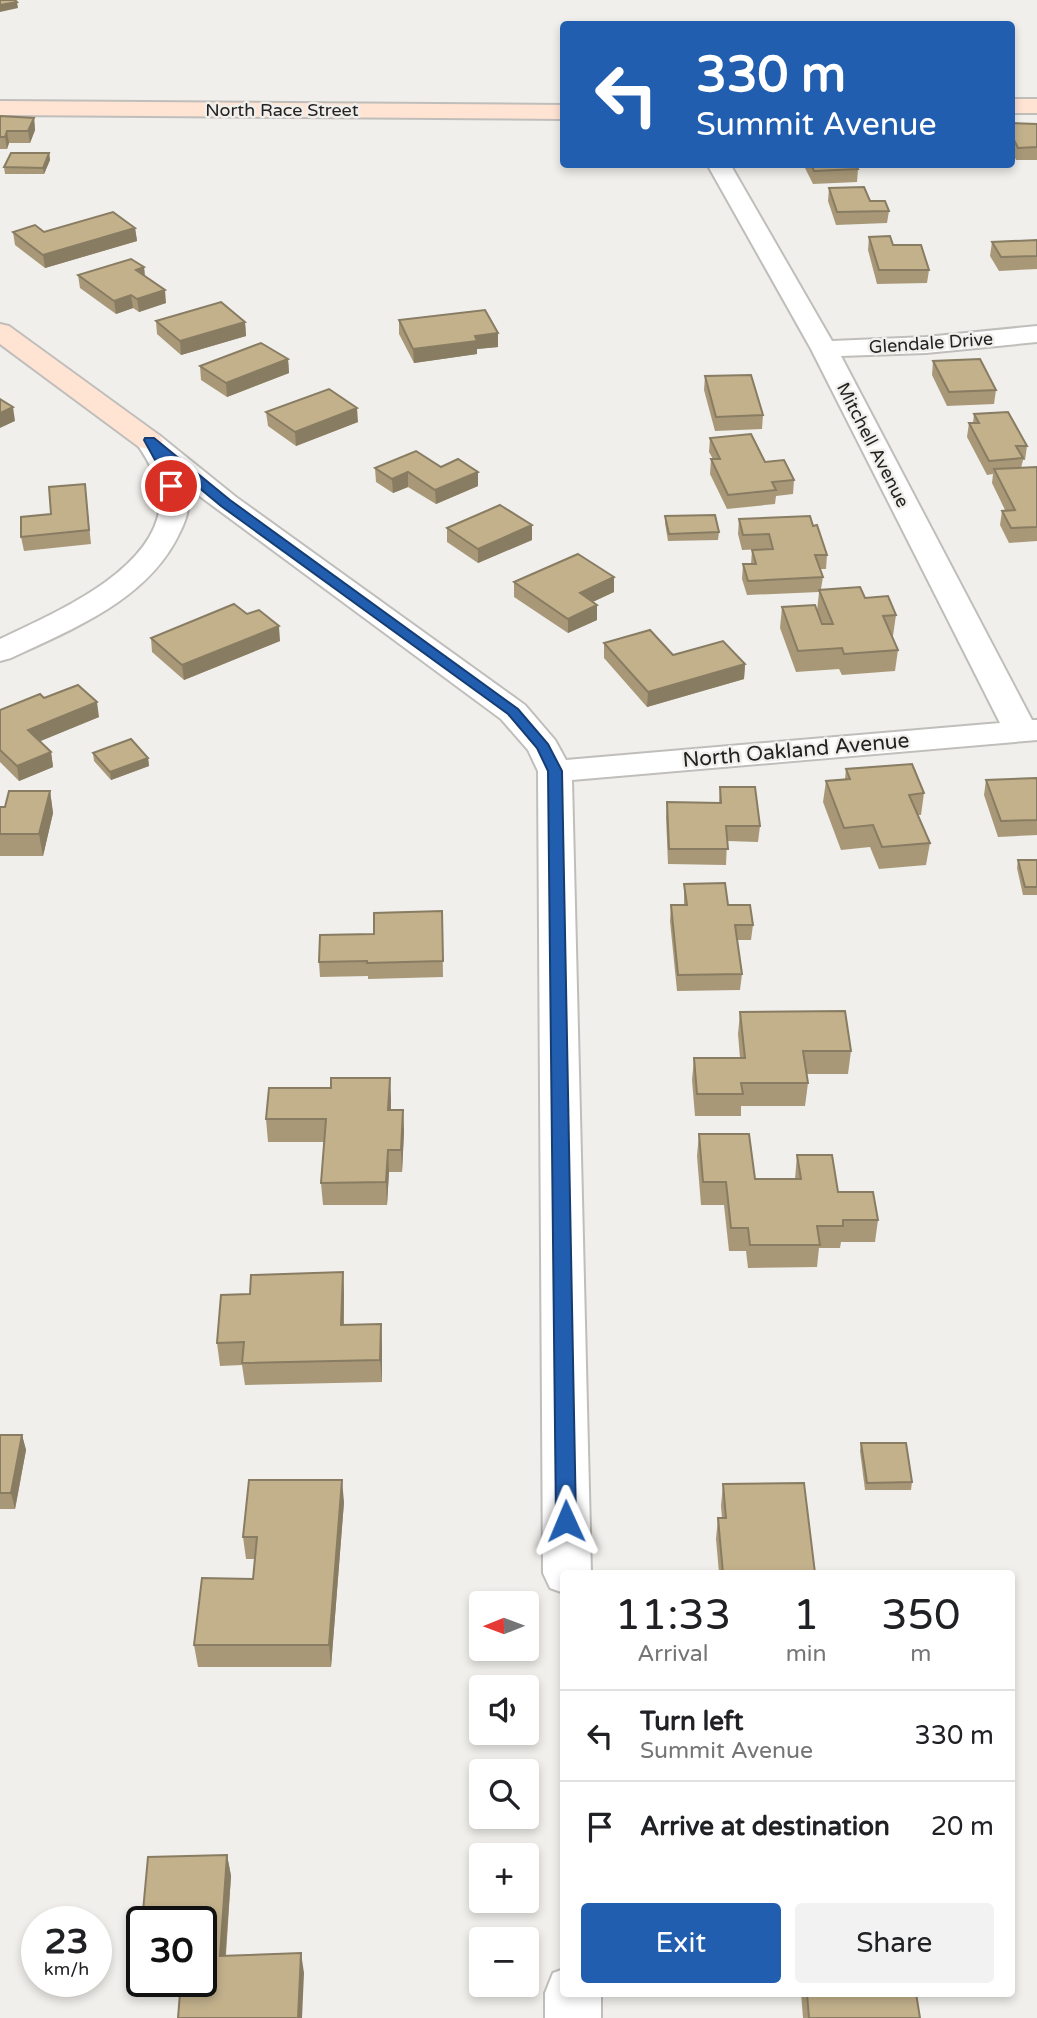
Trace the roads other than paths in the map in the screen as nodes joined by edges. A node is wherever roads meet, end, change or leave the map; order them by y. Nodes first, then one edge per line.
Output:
1 (1015, 106) edge
2 (1037, 106) edge
3 (0, 108) edge
4 (560, 112) edge
5 (720, 168) edge
6 (0, 332) edge
7 (1037, 334) edge
8 (824, 349) junction
9 (149, 440) junction
10 (0, 651) edge
11 (1028, 730) edge
12 (555, 771) junction
13 (567, 1570) edge
14 (573, 1997) edge
15 (573, 2018) edge

1 - 2 street
3 - 4 street, North Race Street
5 - 8 street, Mitchell Avenue
6 - 9 street
7 - 8 street, Glendale Drive
8 - 11 street, Mitchell Avenue
9 - 10 street
9 - 12 street
11 - 12 street, North Oakland Avenue
12 - 13 street
14 - 15 street

